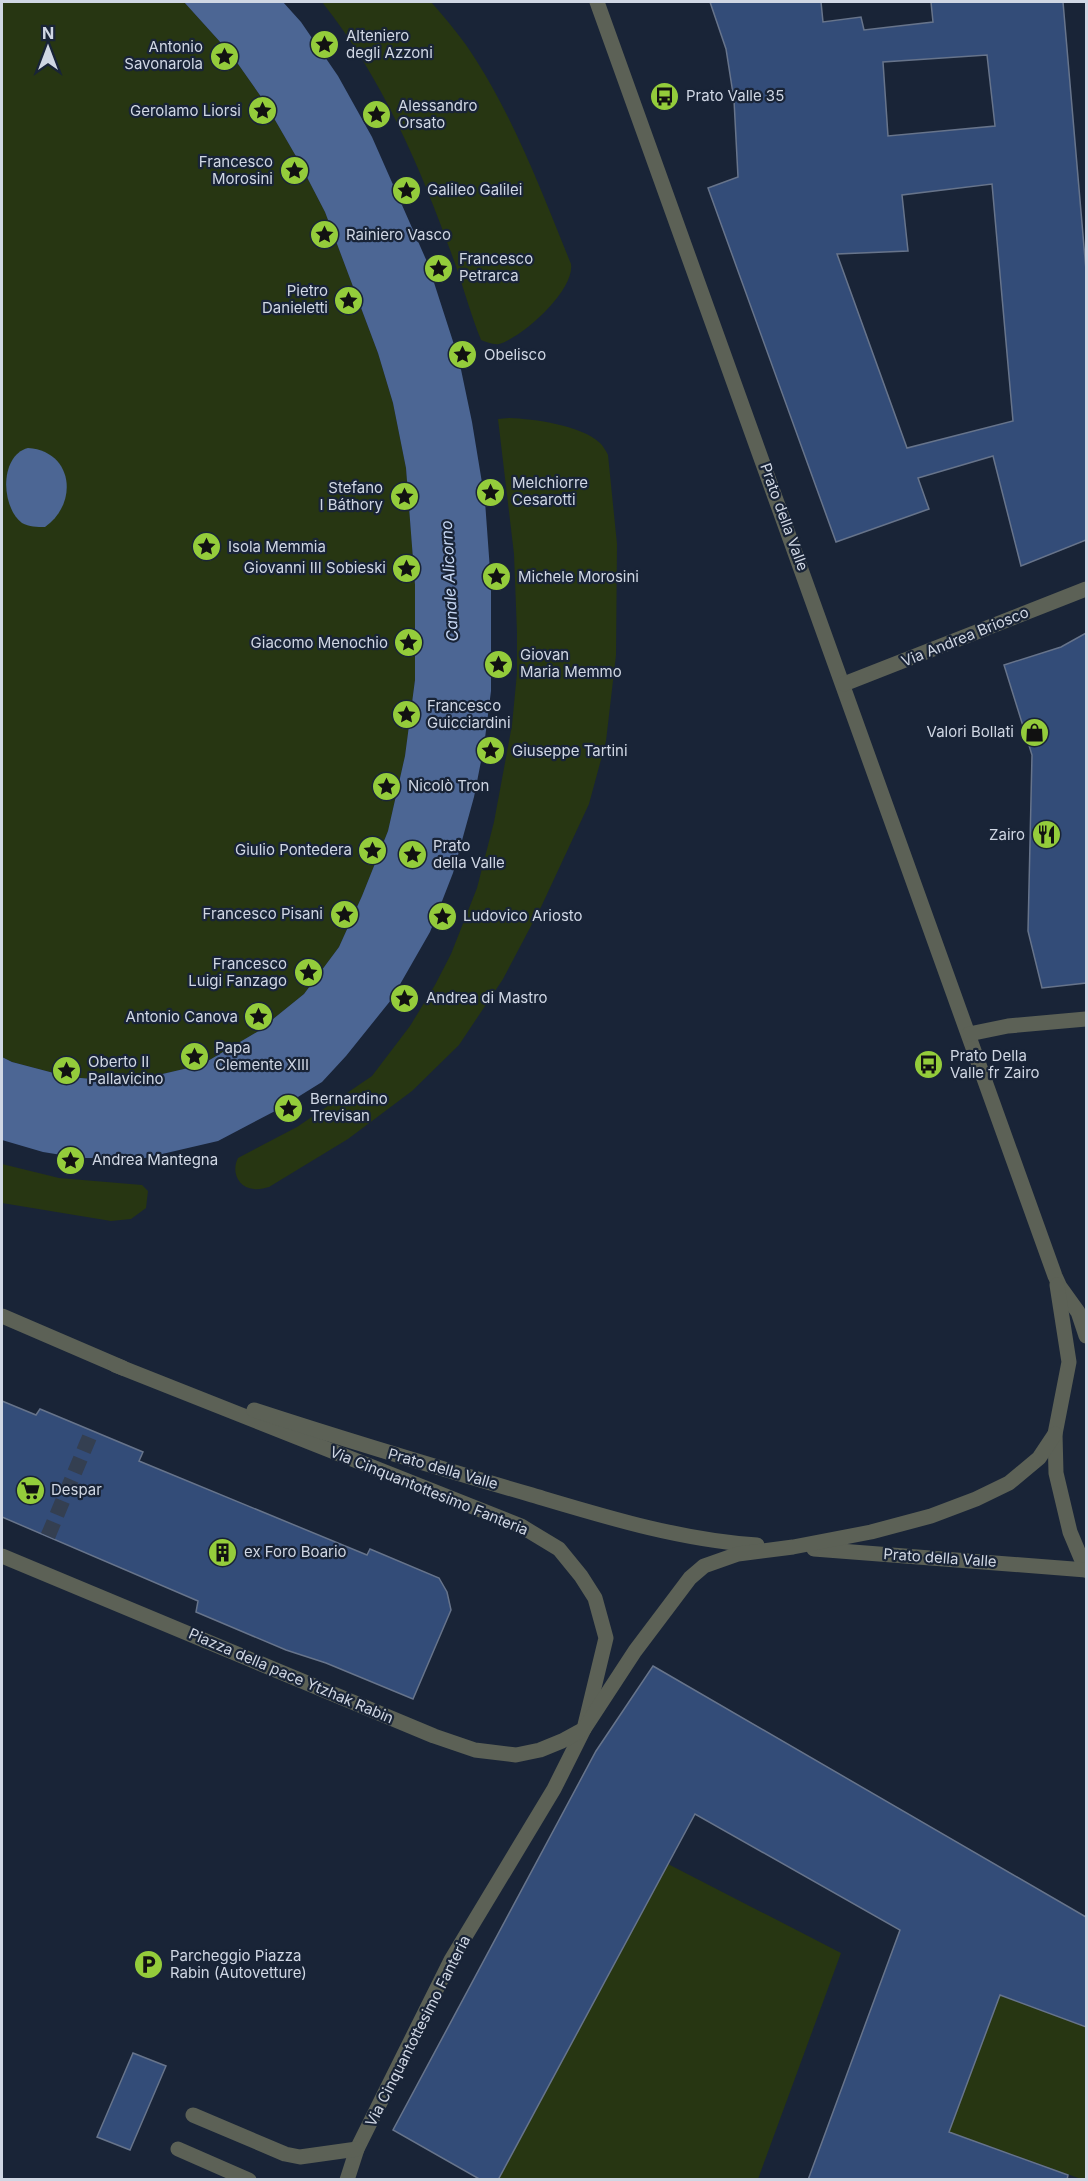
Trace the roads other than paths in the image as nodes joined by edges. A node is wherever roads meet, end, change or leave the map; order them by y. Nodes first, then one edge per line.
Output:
1 (597, 2) edge
2 (1086, 589) edge
3 (844, 684) junction
4 (1086, 1018) edge
5 (969, 1034) junction
6 (1055, 1276) junction
7 (2, 1316) edge
8 (1086, 1336) edge
9 (115, 1365) junction
10 (1055, 1434) junction
11 (793, 1547) junction
12 (2, 1556) edge
13 (1086, 1570) edge
14 (584, 1729) junction
15 (193, 2115) dead end
16 (178, 2149) dead end
17 (357, 2149) junction
18 (249, 2180) edge
19 (346, 2180) edge

1 - 3 street, Prato della Valle
2 - 3 street, Via Andrea Briosco
3 - 5 street, Prato della Valle
4 - 5 street
5 - 6 street, Prato della Valle
6 - 8 street, Prato della Valle
6 - 10 street, Prato della Valle
7 - 9 street, Prato della Valle
9 - 11 street, Prato della Valle
9 - 14 street, Via Cinquantottesimo Fanteria
10 - 11 street, Prato della Valle
10 - 13 street, Prato della Valle
11 - 13 street, Prato della Valle
11 - 14 street, Via Cinquantottesimo Fanteria
12 - 14 street, Piazza della pace Ytzhak Rabin
14 - 17 street, Via Cinquantottesimo Fanteria
15 - 17 street
16 - 18 street
17 - 19 street, Via Cinquantottesimo Fanteria

